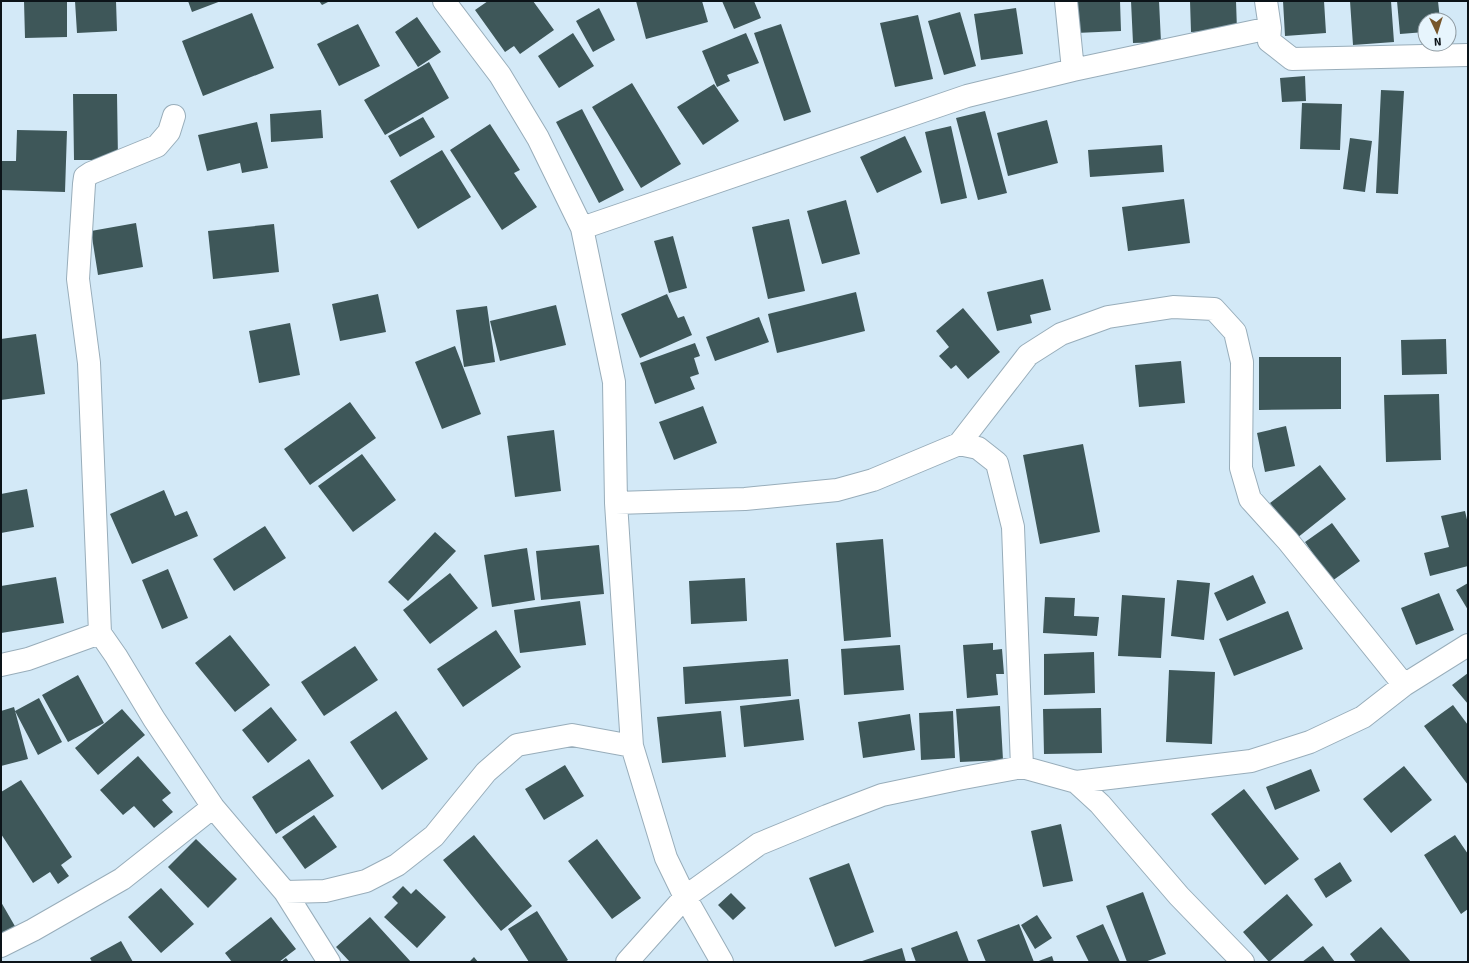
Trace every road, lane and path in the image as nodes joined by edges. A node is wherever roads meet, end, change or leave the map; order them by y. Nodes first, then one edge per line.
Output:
1 (444, 1) edge
2 (1066, 1) edge
3 (1266, 1) edge
4 (1270, 28) junction
5 (1468, 54) edge
6 (1073, 70) junction
7 (174, 116) dead end
8 (582, 228) junction
9 (959, 444) junction
10 (616, 503) junction
11 (100, 633) junction
12 (1468, 645) edge
13 (1, 665) edge
14 (1404, 685) junction
15 (632, 746) junction
16 (1022, 767) junction
17 (1076, 782) junction
18 (213, 807) junction
19 (285, 892) junction
20 (685, 897) junction
21 (1, 946) edge
22 (329, 962) edge
23 (627, 962) edge
24 (722, 962) edge
25 (1243, 962) edge

1 - 8 street
2 - 6 street
3 - 4 street
4 - 5 street
4 - 6 street
6 - 8 street
7 - 11 street
8 - 10 street
9 - 10 street
9 - 14 street
9 - 16 street
10 - 15 street
11 - 13 street
11 - 18 street
12 - 14 street
14 - 17 street
15 - 19 street
15 - 20 street
16 - 17 street
16 - 20 street
17 - 25 street
18 - 19 street
18 - 21 street
19 - 22 street
20 - 23 street
20 - 24 street

